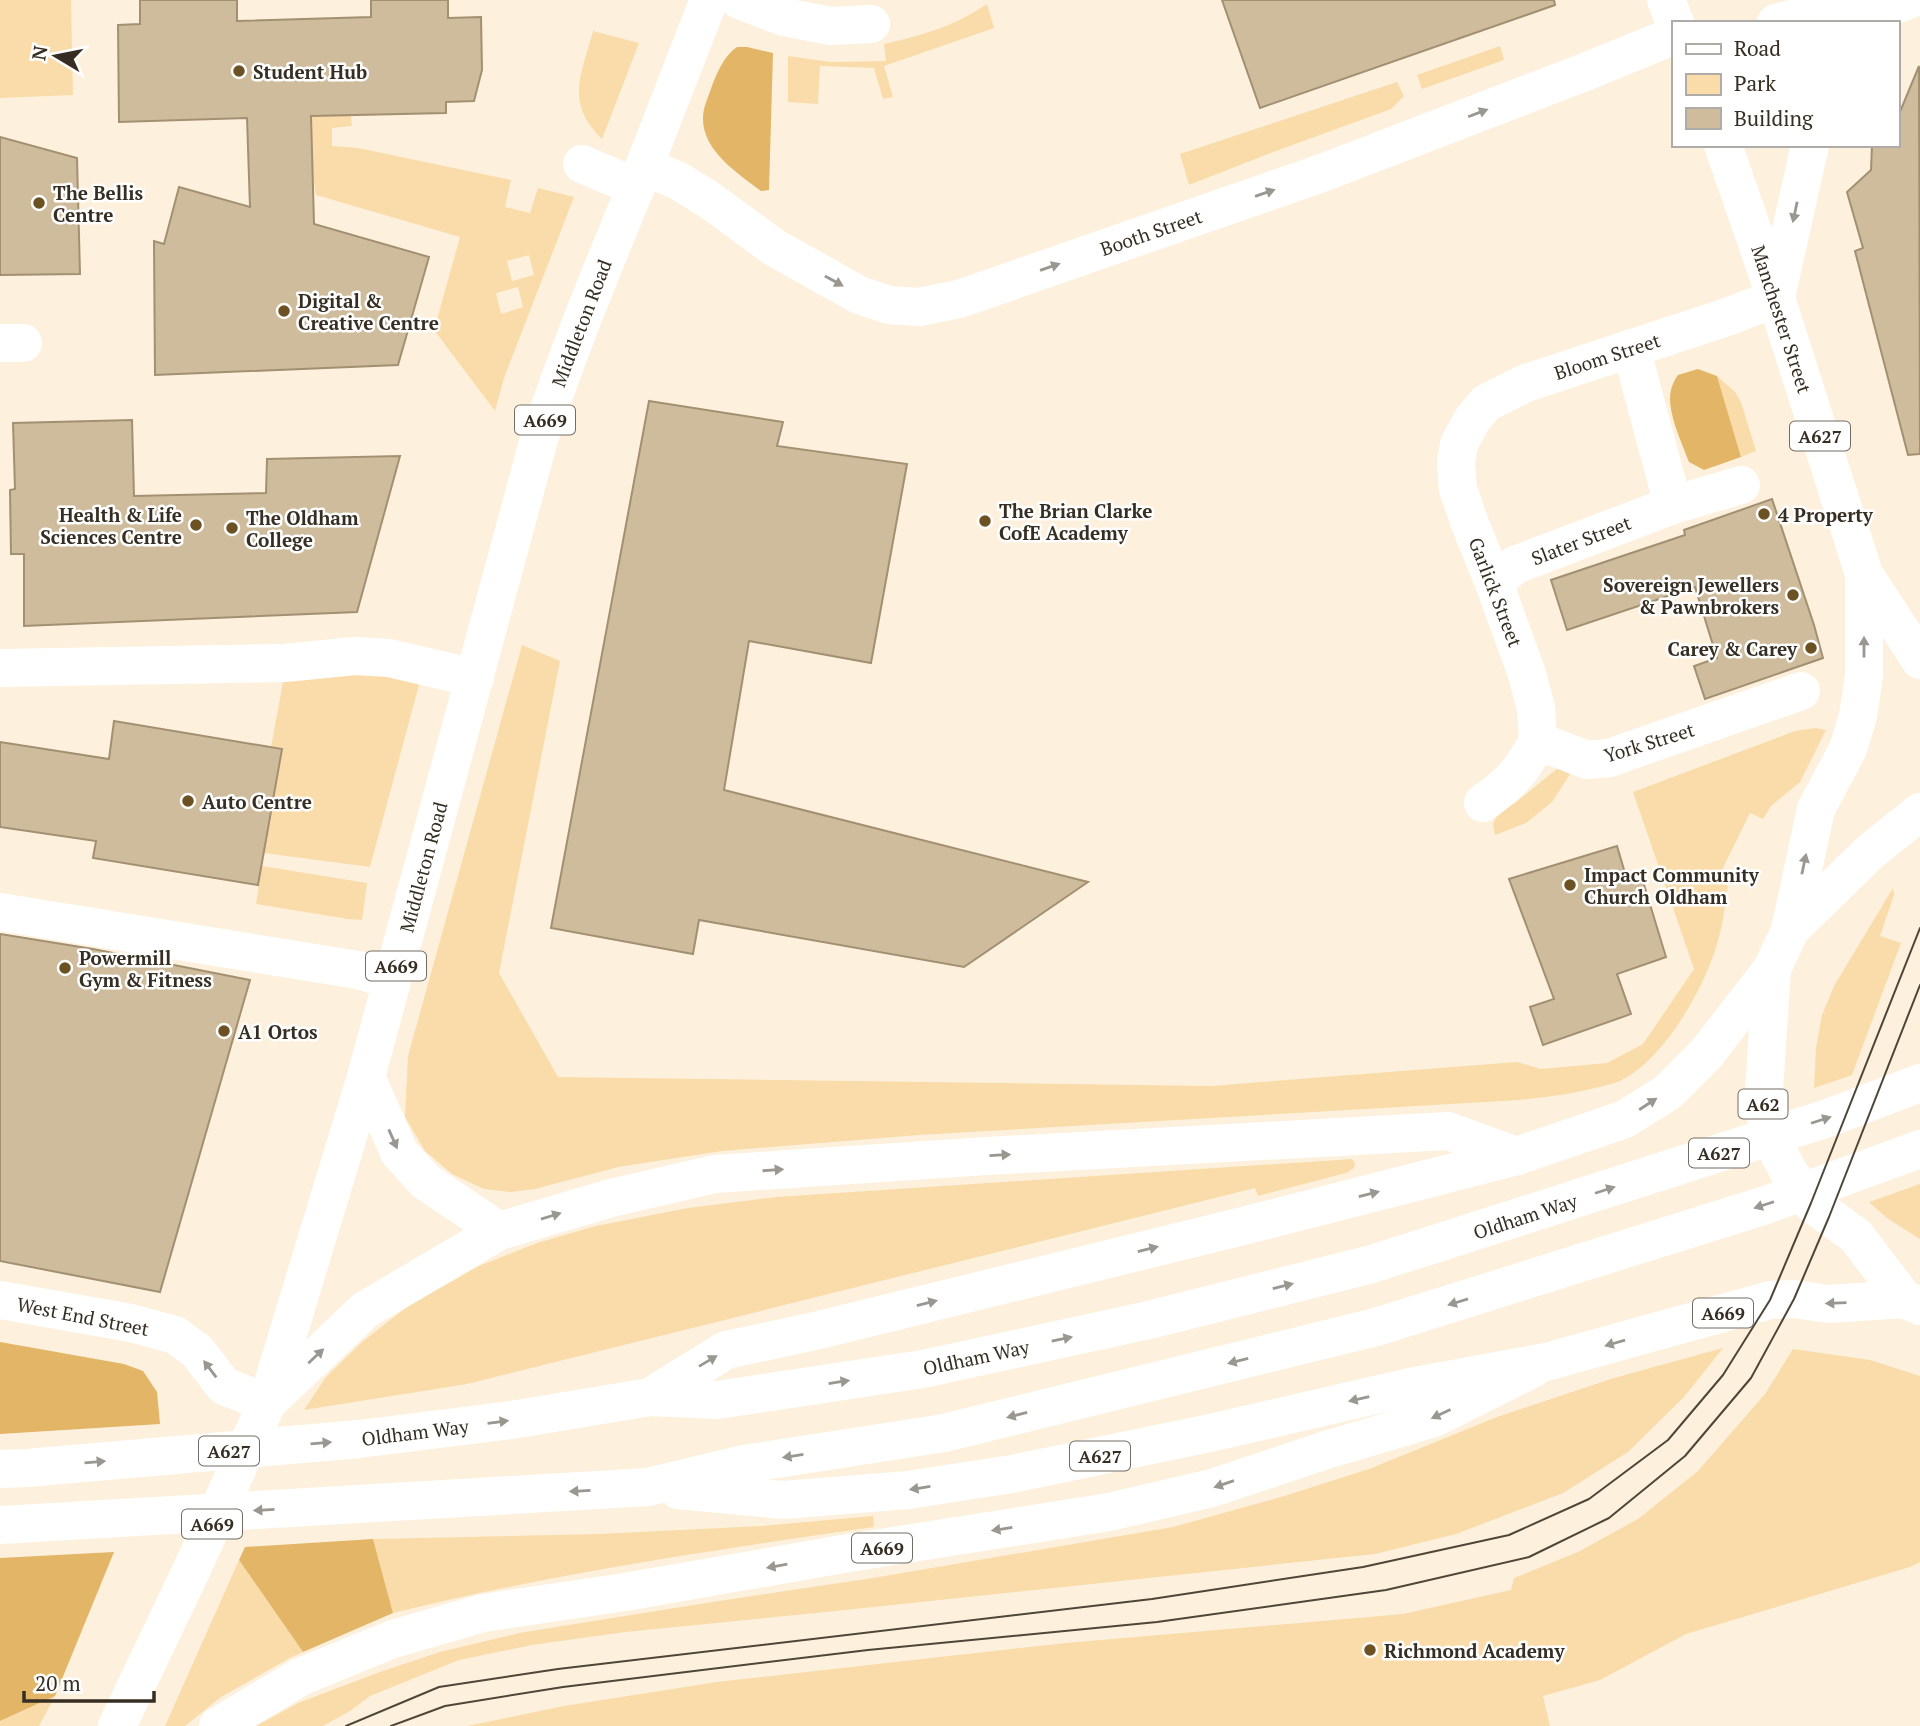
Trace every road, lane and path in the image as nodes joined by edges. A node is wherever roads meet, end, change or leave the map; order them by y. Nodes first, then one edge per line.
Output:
1 (709, 0) edge
2 (739, 0) edge
3 (1667, 0) edge
4 (1877, 14) edge
5 (1674, 21) edge
6 (1784, 21) edge
7 (871, 24) dead end
8 (1672, 36) edge
9 (1724, 147) edge
10 (1810, 147) edge
11 (582, 164) dead end
12 (640, 177) junction
13 (1776, 298) junction
14 (1631, 348) junction
15 (1459, 444) joint
16 (1741, 485) dead end
17 (1673, 505) junction
18 (1864, 574) junction
19 (1494, 583) junction
20 (1920, 660) edge
21 (0, 668) edge
22 (475, 678) junction
23 (1801, 691) dead end
24 (1538, 741) junction
25 (1483, 803) dead end
26 (1920, 812) edge
27 (0, 912) edge
28 (1790, 930) junction
29 (1772, 969) junction
30 (392, 980) junction
31 (366, 1077) junction
32 (1920, 1083) edge
33 (1920, 1149) edge
34 (1517, 1156) junction
35 (499, 1231) junction
36 (0, 1300) edge
37 (1912, 1302) edge
38 (1546, 1362) junction
39 (650, 1397) junction
40 (267, 1403) junction
41 (13, 1469) edge
42 (648, 1487) junction
43 (11, 1525) edge
44 (117, 1726) edge
45 (218, 1726) edge

1 - 12 main road, Middleton Road / A669
2 - 7 main road
3 - 5 main road
4 - 6 main road
12 -> 8 main road, Booth Street
9 - 13 main road, Manchester Street / A627
10 -> 13 main road
11 - 12 main road, Booth Street
12 - 22 main road, Middleton Road / A669
13 - 14 main road, Bloom Street
13 - 18 main road, Manchester Street / A627
14 - 15 main road, Bloom Street
14 - 17 main road
15 - 19 main road, Garlick Street
16 - 17 main road, Slater Street
17 - 19 main road, Slater Street
18 - 20 main road, Manchester Street / A627
28 -> 18 main road, Manchester Street / A627
19 - 24 main road, Garlick Street
21 - 22 main road
22 - 30 main road, Middleton Road / A669
23 - 24 main road, York Street
24 - 25 main road
26 - 28 main road, Manchester Street / A62
27 - 30 main road
28 - 29 main road, Manchester Street / A62
34 -> 29 main road, A627
29 - 37 main road, Manchester Street / A62
30 - 31 main road, Middleton Road / A669
31 -> 35 main road
31 - 40 main road, Middleton Road / A669
39 -> 32 main road, Oldham Way / A627
33 -> 42 main road, A627
35 -> 34 main road, A669
39 -> 34 main road, A627
40 -> 35 main road, A669
40 -> 36 main road, West End Street
37 -> 38 main road, A669
38 -> 42 main road, A627
38 -> 45 main road, A669
41 -> 39 main road, Oldham Way / A627
40 - 44 main road, Middleton Road / A669
42 -> 43 main road, A627

